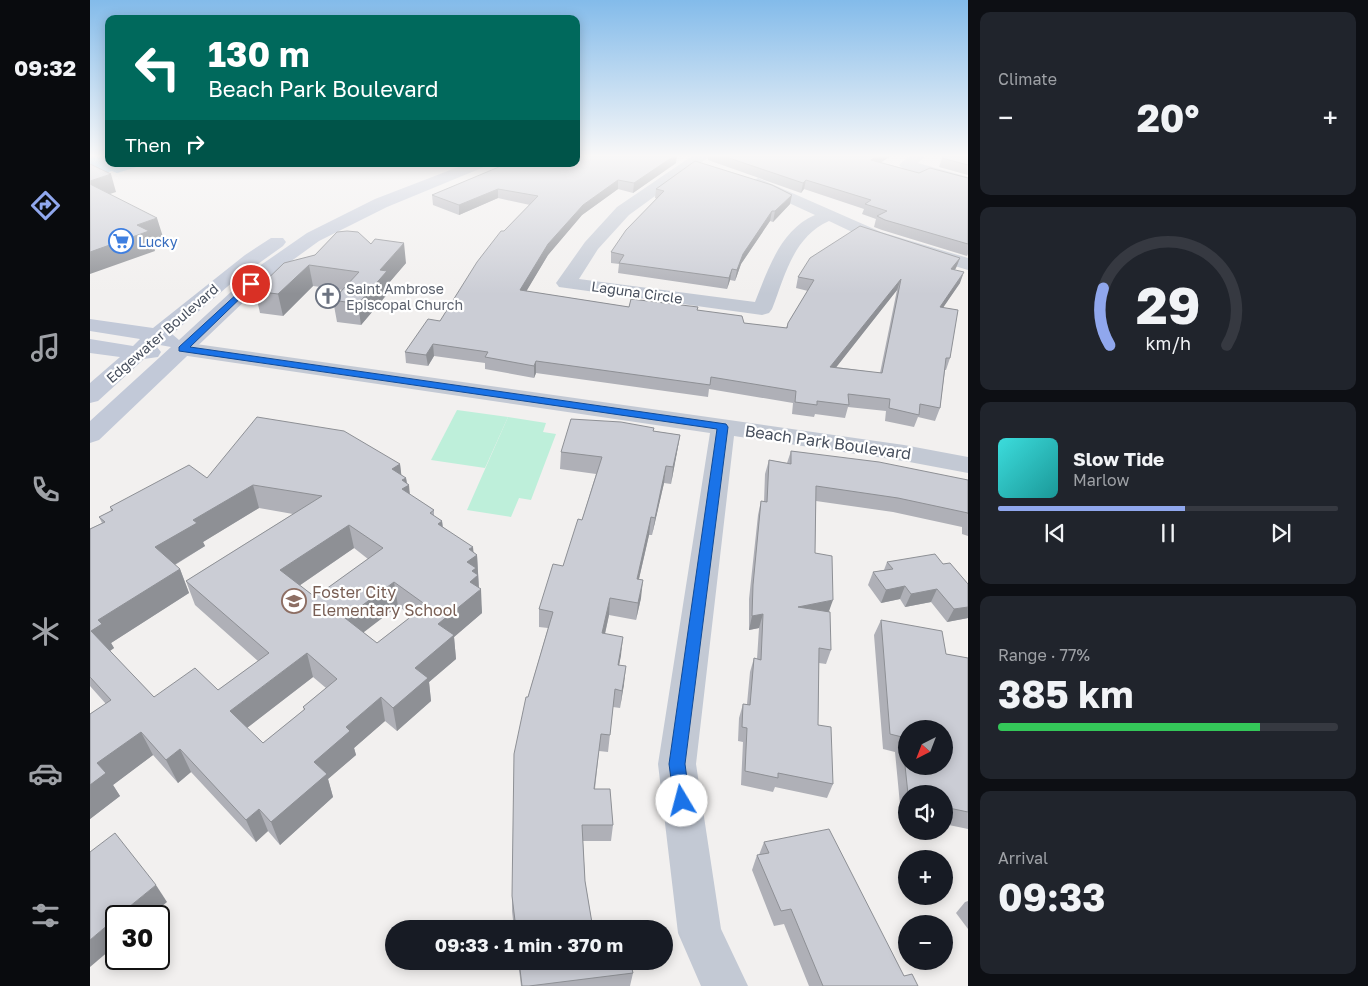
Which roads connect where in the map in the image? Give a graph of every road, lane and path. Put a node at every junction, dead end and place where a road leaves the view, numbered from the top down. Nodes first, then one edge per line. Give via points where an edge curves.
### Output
1 (350, 202) edge
2 (383, 202) edge
3 (636, 202) edge
4 (802, 202) edge
5 (830, 215) junction
6 (968, 264) edge
7 (90, 325) edge
8 (158, 335) junction
9 (90, 346) edge
10 (182, 349) junction
11 (138, 353) junction
12 (90, 396) edge
13 (723, 427) junction
14 (90, 435) edge
15 (968, 466) edge
16 (725, 986) edge

1 - 8 street, Edgewater Boulevard via 292,232 234,270
2 - 10 street, Edgewater Boulevard via 313,238 266,271
3 - 5 street, Laguna Circle via 623,211 591,246 566,282 762,309 788,246 814,220
4 - 5 street
5 - 6 street via 892,242
7 - 8 street, Beach Park Boulevard
8 - 10 street, Beach Park Boulevard
8 - 11 street, Edgewater Boulevard
9 - 11 street, Beach Park Boulevard
10 - 11 street, Beach Park Boulevard
10 - 13 street, Beach Park Boulevard
10 - 14 street, Edgewater Boulevard
11 - 12 street, Edgewater Boulevard
13 - 15 street, Beach Park Boulevard via 904,453
13 - 16 street via 677,764 700,933

